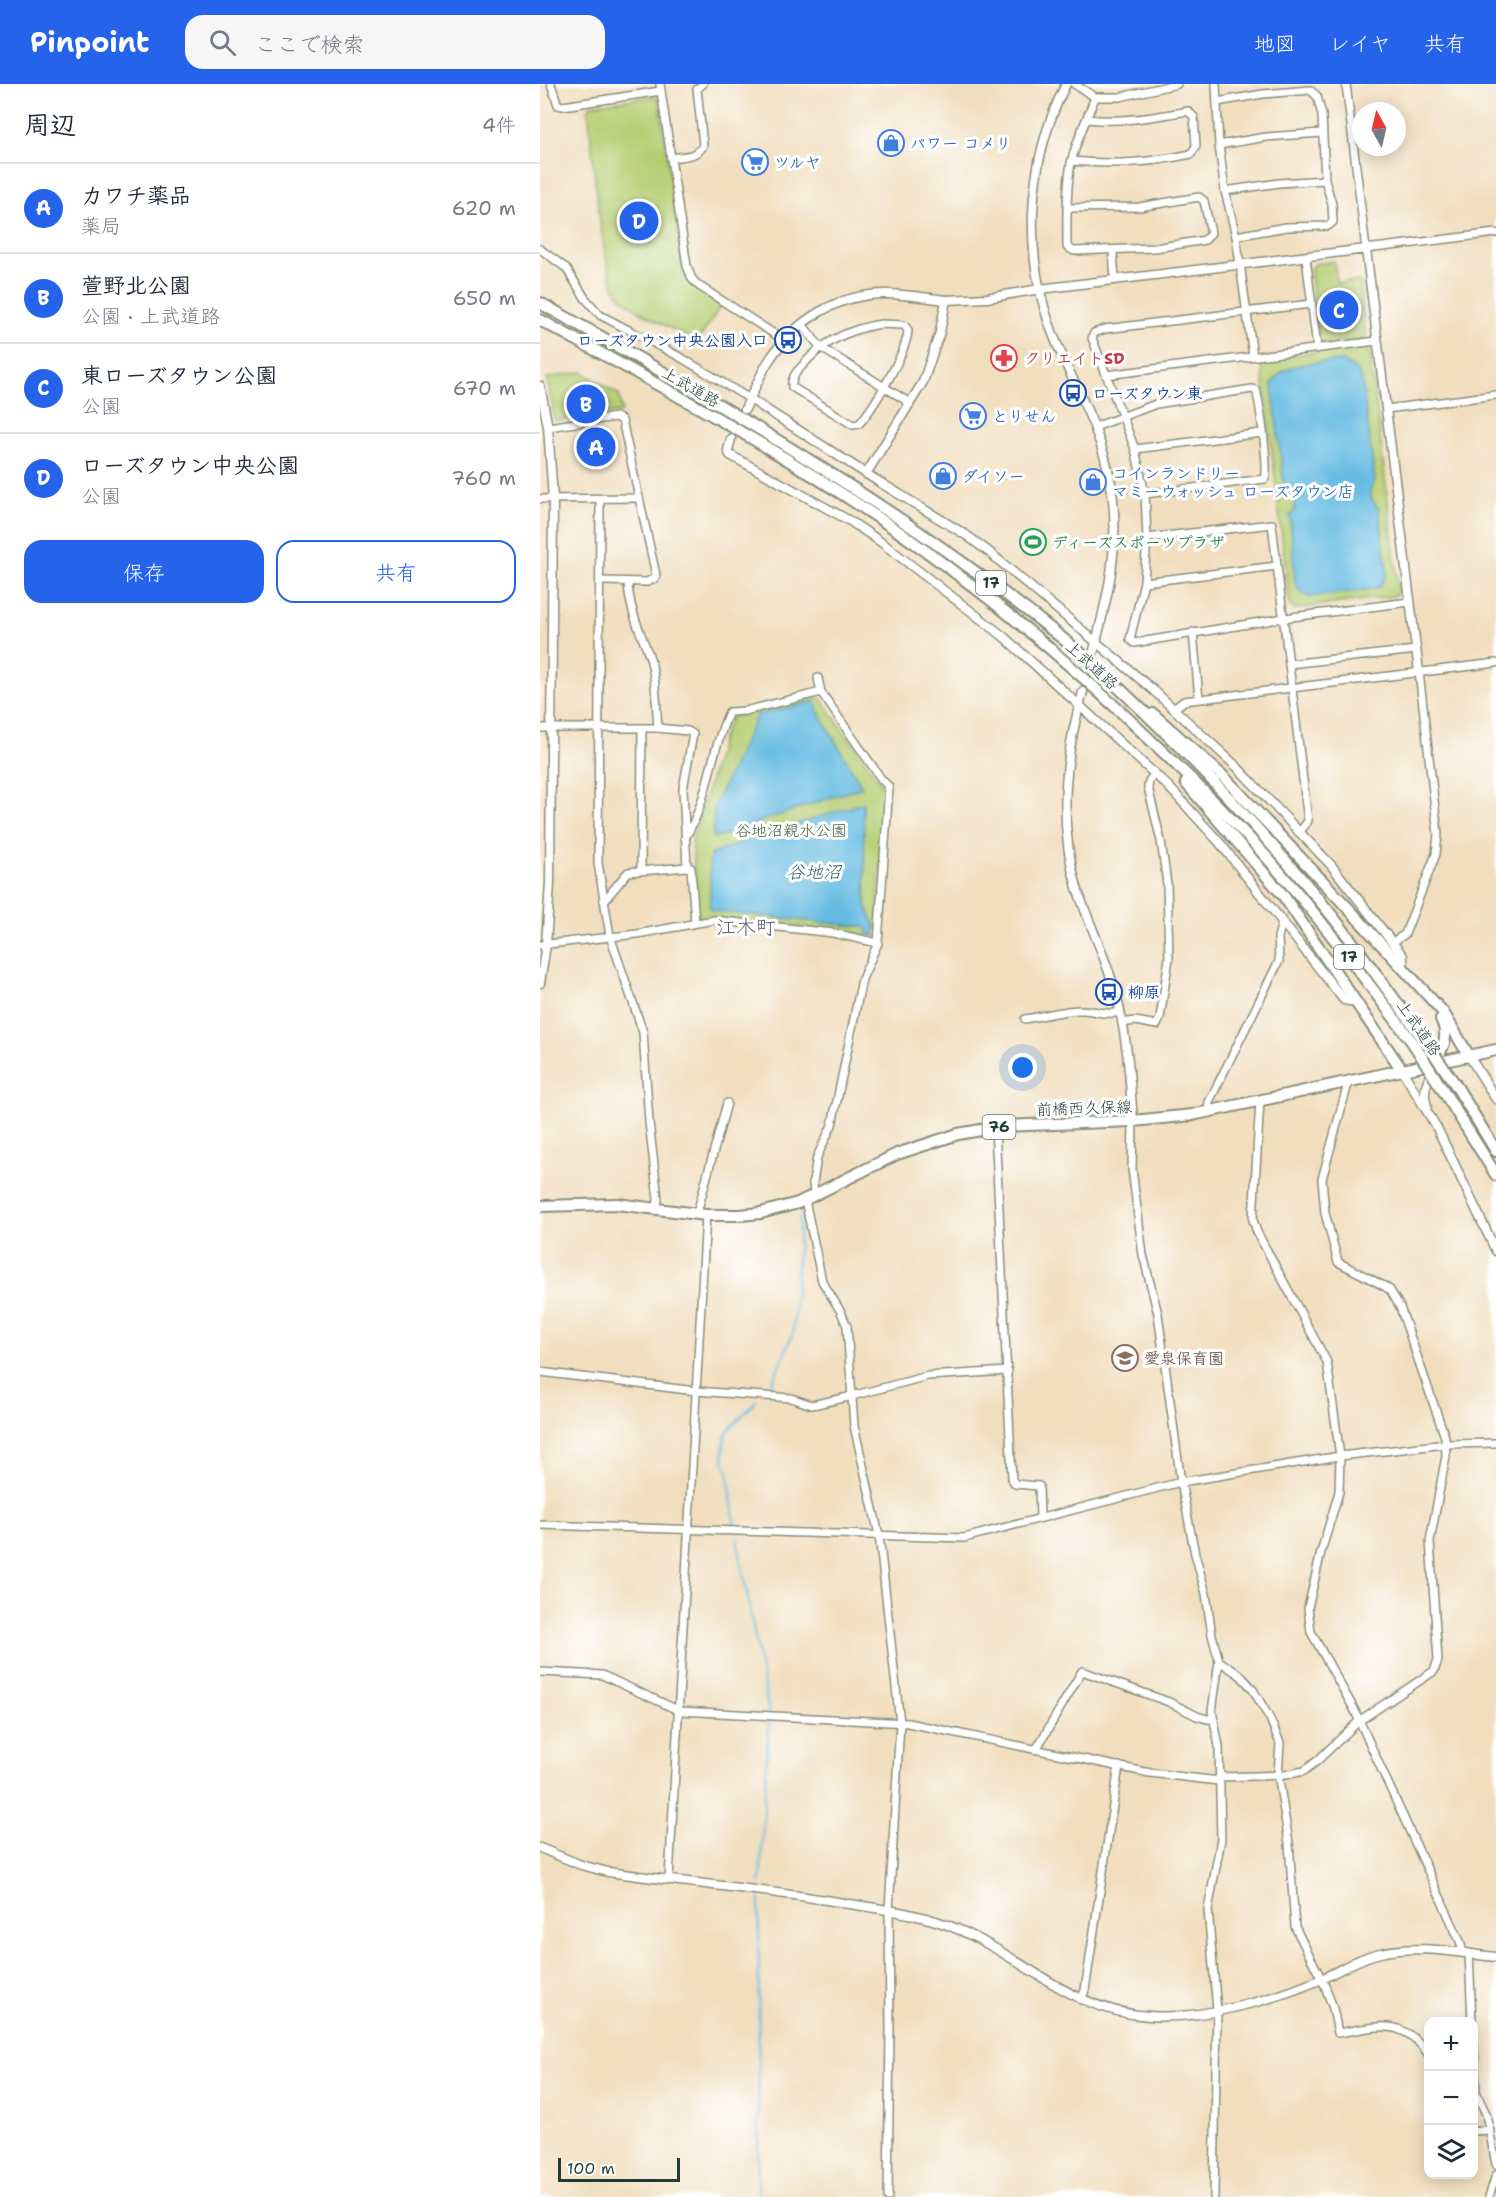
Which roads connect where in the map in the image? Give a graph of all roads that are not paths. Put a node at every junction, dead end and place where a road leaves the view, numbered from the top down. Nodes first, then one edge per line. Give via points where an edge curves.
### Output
1 (551, 84) edge
2 (702, 84) edge
3 (1066, 84) edge
4 (1074, 84) edge
5 (1177, 84) edge
6 (1216, 84) edge
7 (1346, 84) edge
8 (660, 88) edge
9 (1095, 98) junction
10 (1217, 102) junction
11 (1087, 119) junction
12 (1322, 133) junction
13 (1219, 145) junction
14 (670, 158) junction
15 (1072, 161) junction
16 (1325, 180) junction
17 (1225, 191) junction
18 (1067, 208) junction
19 (1496, 233) edge
20 (1236, 236) junction
21 (540, 249) edge
22 (1366, 249) junction
23 (1113, 251) junction
24 (1306, 256) junction
25 (1240, 265) junction
26 (1115, 280) junction
27 (1040, 289) junction
28 (945, 300) junction
29 (540, 303) edge
30 (1311, 304) junction
31 (1247, 312) junction
32 (540, 320) edge
33 (802, 324) junction
34 (784, 340) junction
35 (1377, 341) junction
36 (820, 347) junction
37 (1317, 348) junction
38 (1253, 356) junction
39 (1106, 375) junction
40 (540, 386) edge
41 (883, 386) junction
42 (1496, 395) edge
43 (750, 399) junction
44 (910, 403) junction
45 (745, 409) dead end
46 (1386, 409) junction
47 (1124, 417) junction
48 (548, 427) junction
49 (1095, 428) junction
50 (1262, 433) junction
51 (730, 439) dead end
52 (1136, 449) junction
53 (866, 474) junction
54 (1145, 494) junction
55 (639, 498) junction
56 (540, 499) edge
57 (553, 499) junction
58 (600, 500) junction
59 (1147, 538) junction
60 (1277, 566) junction
61 (600, 581) junction
62 (628, 582) junction
63 (1144, 582) junction
64 (1409, 602) junction
65 (1284, 618) junction
66 (1193, 632) junction
67 (1096, 642) junction
68 (1416, 650) junction
69 (1093, 654) tunnel mouth
70 (1496, 663) edge
71 (1289, 664) junction
72 (1419, 672) junction
73 (818, 678) dead end
74 (1117, 686) junction
75 (1292, 688) junction
76 (821, 692) junction
77 (1083, 692) tunnel mouth
78 (1199, 699) junction
79 (1078, 707) junction
80 (1119, 708) junction
81 (1174, 708) junction
82 (540, 728) edge
83 (551, 728) junction
84 (658, 728) junction
85 (599, 729) junction
86 (642, 729) junction
87 (1155, 773) junction
88 (1299, 833) junction
89 (684, 839) junction
90 (687, 867) junction
91 (641, 870) junction
92 (604, 901) junction
93 (695, 923) junction
94 (1282, 923) junction
95 (610, 936) junction
96 (1393, 942) junction
97 (878, 943) junction
98 (543, 945) edge
99 (1403, 968) junction
100 (540, 983) edge
101 (1430, 998) junction
102 (1355, 1002) junction
103 (1120, 1012) junction
104 (1025, 1020) dead end
105 (1122, 1023) junction
106 (1496, 1050) edge
107 (1469, 1056) junction
108 (1435, 1063) junction
109 (1402, 1070) junction
110 (1349, 1080) junction
111 (1496, 1099) edge
112 (1260, 1100) junction
113 (727, 1103) dead end
114 (1208, 1112) junction
115 (1133, 1121) junction
116 (995, 1127) junction
117 (1437, 1128) junction
118 (1496, 1151) edge
119 (1496, 1174) edge
120 (809, 1198) junction
121 (540, 1206) edge
122 (657, 1208) junction
123 (701, 1214) junction
124 (1496, 1251) edge
125 (1008, 1371) junction
126 (540, 1372) edge
127 (696, 1391) junction
128 (851, 1396) junction
129 (1496, 1443) edge
130 (1446, 1444) junction
131 (1340, 1456) junction
132 (1182, 1482) junction
133 (1040, 1518) junction
134 (540, 1526) edge
135 (688, 1530) junction
136 (879, 1535) junction
137 (1220, 1660) junction
138 (540, 1672) edge
139 (680, 1711) junction
140 (1212, 1719) junction
141 (1359, 1721) junction
142 (900, 1723) junction
143 (1037, 1748) junction
144 (1119, 1766) junction
145 (1278, 1774) junction
146 (1219, 1779) junction
147 (540, 1848) edge
148 (669, 1879) junction
149 (889, 1910) junction
150 (1466, 1954) junction
151 (1496, 1957) edge
152 (1321, 1979) junction
153 (1082, 2000) junction
154 (1217, 2010) junction
155 (1472, 2017) edge
156 (1424, 2049) edge
157 (1478, 2098) edge
158 (1490, 2130) junction
159 (1478, 2131) edge
160 (1496, 2164) edge
161 (1496, 2175) edge
162 (888, 2197) edge
163 (1214, 2197) edge
164 (1489, 2197) edge

1 - 8 street via 558,105 563,106
2 - 14 street via 697,89 702,150
3 - 27 street via 1051,115 1034,180 1033,243
4 - 9 street
5 - 9 street via 1120,97
6 - 10 street
7 - 22 street
8 - 14 street
9 - 11 street
10 - 12 street via 1310,90 1317,96
10 - 13 street
11 - 15 street
11 - 15 street via 1143,119 1188,111 1194,117 1196,146 1191,154 1160,160 1123,164
12 - 13 street
12 - 16 street
13 - 17 street
14 - 34 street via 692,279
15 - 18 street
16 - 17 street
16 - 20 street via 1332,204 1333,222 1328,226 1286,227
17 - 20 street
18 - 23 street via 1067,247 1074,251
18 - 23 street via 1139,207 1198,198 1204,201 1211,233 1205,240
19 - 22 street
20 - 25 street
21 - 43 street via 566,268 600,315
22 - 24 street
22 - 35 street
23 - 26 street
24 - 25 street
24 - 30 street
25 - 26 street
25 - 31 street
26 - 27 street
27 - 28 street
27 - 49 street via 1055,339
28 - 33 street via 885,294 858,297 830,306
28 - 44 street via 932,361
29 - 74 main road, 上武道路 / 17 via 732,413 907,523 1001,591
30 - 31 street
30 - 37 street
31 - 38 street
31 - 39 street via 1094,333 1092,338
32 - 80 main road, 上武道路 / 17 via 736,430 901,533 983,593
33 - 34 street
33 - 36 street
34 - 43 street via 769,360
35 - 37 street
35 - 46 street
36 - 41 street
36 - 41 street via 855,329 881,324 904,326 907,336
36 - 41 street via 793,379 794,389 853,425 859,424
37 - 38 street
38 - 39 street
39 - 47 street
40 - 48 street
41 - 44 street
42 - 46 street
43 - 45 street
43 - 53 street
44 - 53 street
46 - 64 street
47 - 49 street
47 - 50 street via 1174,400 1252,389 1256,390
47 - 52 street
48 - 55 street via 616,417 622,420
48 - 57 street
49 - 67 street via 1110,483 1115,524 1107,601
50 - 52 street
50 - 54 street via 1265,479
51 - 79 street via 730,455 881,542 1003,636
52 - 54 street
53 - 67 street via 973,541
54 - 59 street
55 - 58 street
55 - 62 street via 656,575 652,581
56 - 57 street
57 - 58 street
57 - 83 street
58 - 61 street
59 - 60 street via 1268,523 1274,529
59 - 63 street
60 - 63 street
60 - 65 street
61 - 62 street
61 - 85 street
62 - 84 street via 635,622 656,688
63 - 66 street via 1131,641
64 - 65 street
64 - 68 street
65 - 66 street
65 - 71 street
66 - 78 street
67 - 69 street
67 - 81 street
68 - 71 street
68 - 72 street
70 - 72 street
71 - 75 street
72 - 75 street
72 - 96 street via 1438,834 1436,854 1405,934
73 - 76 street
74 - 99 main road via 1163,721 1224,777
74 - 118 main road, 上武道路 / 17, bridge via 1295,871 1425,1041
75 - 78 street
75 - 88 street via 1308,821
76 - 89 street via 729,712 700,804
76 - 97 street via 889,787
77 - 79 street
78 - 81 street via 1184,701
79 - 87 street
79 - 103 street via 1066,772 1067,842 1078,891 1107,962
80 - 102 main road via 1283,895
80 - 119 main road, 上武道路 / 17, bridge via 1282,874 1336,940 1413,1043
81 - 88 street
82 - 83 street
83 - 85 street
83 - 98 street via 550,883
84 - 86 street
84 - 89 street via 693,734 683,789
85 - 86 street
85 - 92 street via 598,863
86 - 91 street
87 - 94 street via 1220,843
87 - 105 street via 1148,787 1167,884 1168,967 1157,1025
88 - 96 street via 1331,865
89 - 90 street
90 - 91 street
90 - 93 street via 691,868
91 - 92 street via 628,872
92 - 95 street
93 - 95 street
93 - 97 street via 714,920 833,933
94 - 102 street via 1344,1000
94 - 114 street via 1278,937 1280,961 1209,1101
95 - 98 street
95 - 122 street via 643,1032
96 - 99 street via 1403,956
97 - 120 street via 862,979 832,1125 817,1157
98 - 100 street
99 - 101 main road
101 - 107 main road
101 - 108 main road via 1446,1032
102 - 109 main road
103 - 104 street via 1077,1010
103 - 105 street
105 - 115 street
106 - 107 main road, 前橋西久保線 / 76
107 - 108 main road, 前橋西久保線 / 76
107 - 111 street
108 - 109 main road, 前橋西久保線 / 76
108 - 117 street via 1424,1097
109 - 110 main road, 前橋西久保線 / 76
109 - 117 street
110 - 112 main road, 前橋西久保線 / 76
110 - 130 street via 1322,1179 1333,1245 1341,1265 1390,1290 1400,1307
112 - 114 main road, 前橋西久保線 / 76
112 - 131 street via 1253,1220 1328,1362
113 - 123 street
114 - 115 main road, 前橋西久保線 / 76
115 - 116 main road, 前橋西久保線 / 76
115 - 132 street via 1131,1158 1137,1213 1160,1323
116 - 120 main road, 前橋西久保線 / 76 via 914,1147
116 - 125 street
117 - 124 street
120 - 123 main road, 前橋西久保線 / 76 via 761,1213
120 - 128 street via 822,1281 847,1326
121 - 122 main road, 前橋西久保線 / 76 via 617,1203
122 - 123 main road, 前橋西久保線 / 76
123 - 127 street
125 - 128 street via 928,1376
125 - 133 street via 1012,1479 1015,1485 1039,1486
126 - 127 street
127 - 128 street via 791,1398 812,1404
127 - 135 street
128 - 136 street
129 - 130 street
130 - 131 street
130 - 141 street via 1430,1541 1438,1660 1434,1671
131 - 132 street
131 - 141 street via 1339,1492 1308,1608 1311,1632
132 - 133 street
132 - 137 street
133 - 136 street via 964,1538
134 - 135 street
135 - 136 street
135 - 139 street
136 - 142 street
137 - 140 street
137 - 145 street via 1240,1675 1270,1719 1280,1743
138 - 139 street via 602,1675
139 - 142 street
139 - 148 street
140 - 143 street via 1082,1671
140 - 146 street via 1218,1736
141 - 145 street via 1304,1771
141 - 150 street
142 - 143 street
142 - 149 street
143 - 144 street
144 - 146 street
144 - 153 street
145 - 146 street
145 - 152 street via 1295,1927
146 - 154 street via 1221,1839 1208,1910
147 - 148 street via 596,1869
148 - 149 street
149 - 153 street via 953,1927
149 - 162 street
150 - 151 street
150 - 152 street via 1388,1951 1358,1960
150 - 155 street
152 - 154 street via 1278,1996
152 - 156 street via 1338,2033 1393,2027 1414,2035
153 - 154 street via 1146,2016 1175,2017
154 - 163 street
157 - 158 street
158 - 159 street
158 - 160 street
161 - 164 street

